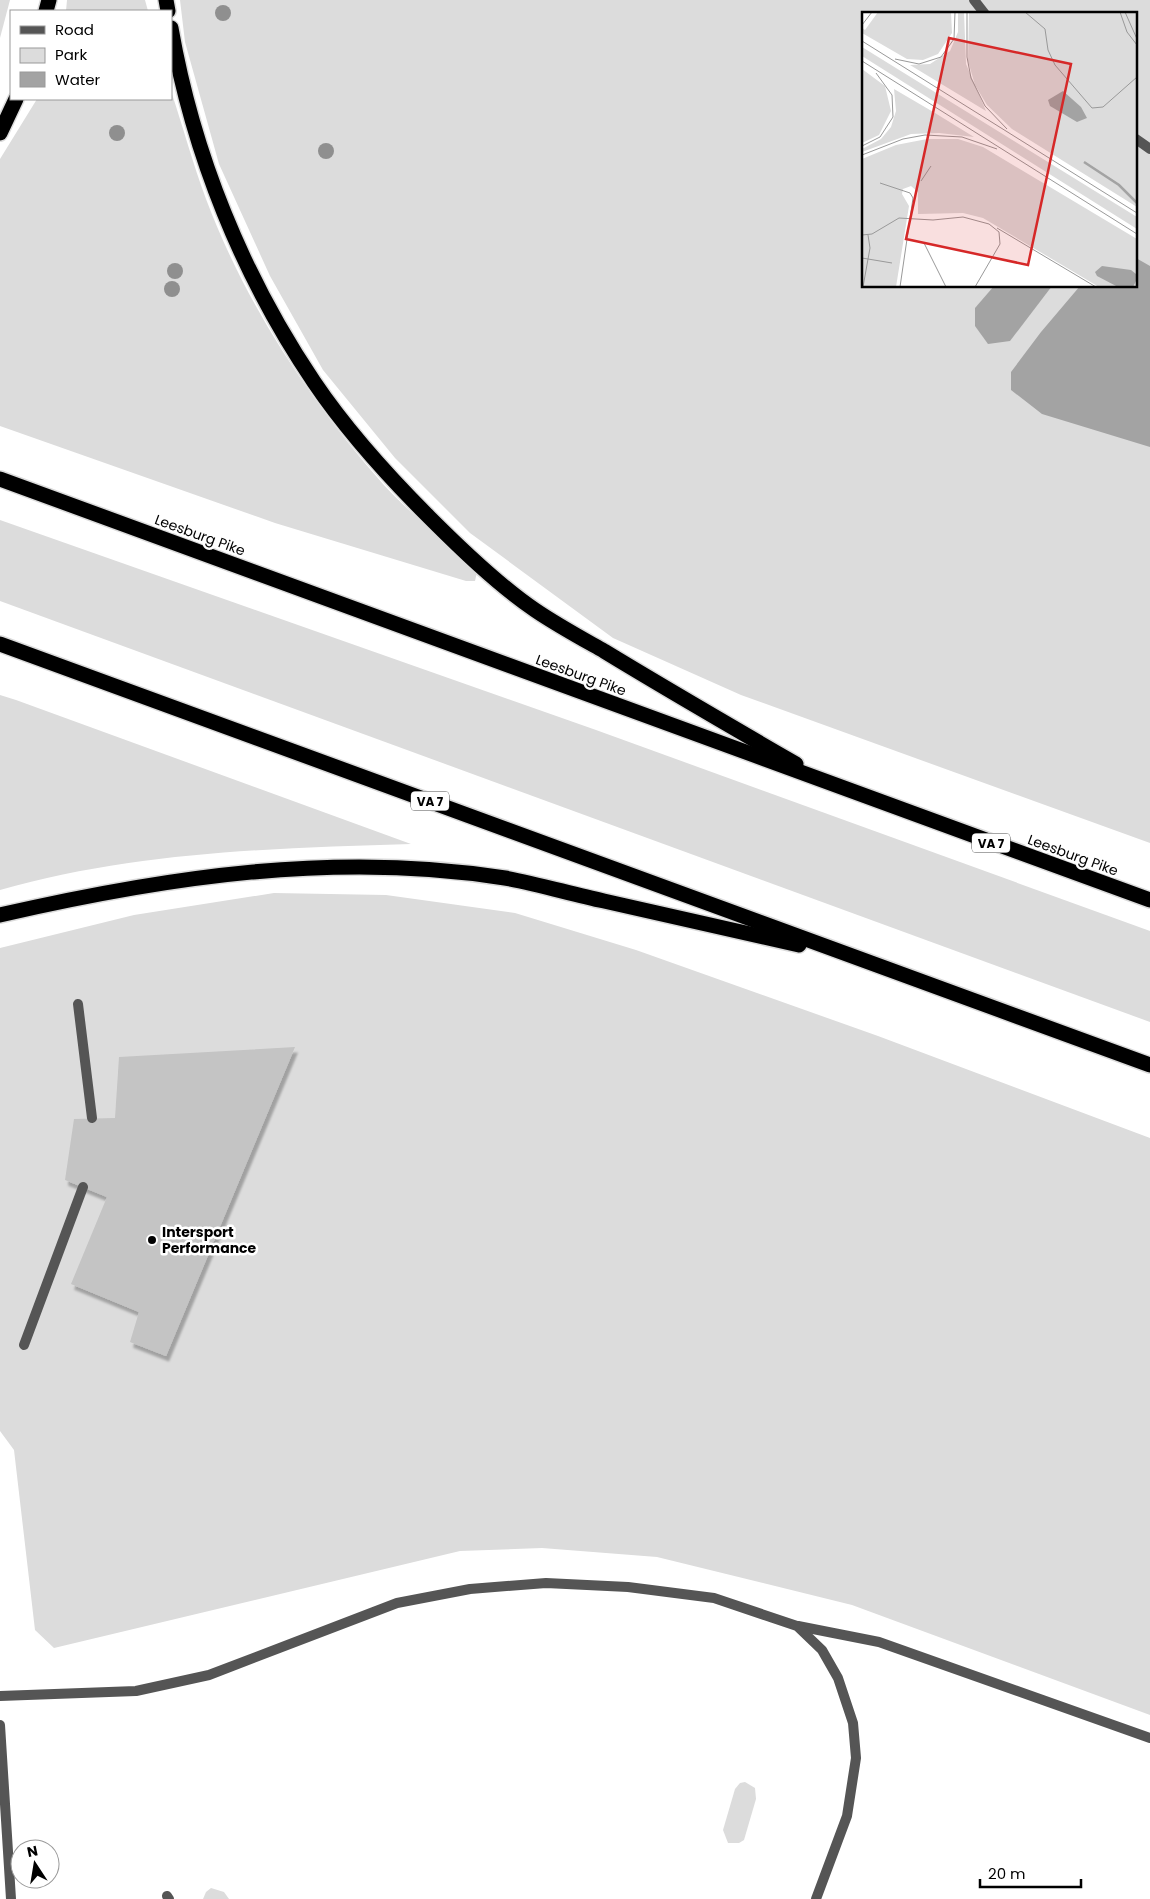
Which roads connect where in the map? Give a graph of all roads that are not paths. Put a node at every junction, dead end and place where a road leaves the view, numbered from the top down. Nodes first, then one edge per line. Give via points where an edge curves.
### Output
1 (974, 0) edge
2 (983, 12) edge
3 (172, 32) edge
4 (16, 100) edge
5 (0, 133) edge
6 (1138, 140) edge
7 (1150, 149) edge
8 (0, 479) edge
9 (0, 644) edge
10 (832, 785) junction
11 (1150, 900) edge
12 (0, 916) edge
13 (860, 959) junction
14 (78, 1004) dead end
15 (1150, 1065) edge
16 (92, 1118) dead end
17 (83, 1187) dead end
18 (24, 1345) dead end
19 (797, 1626) junction
20 (0, 1696) edge
21 (0, 1725) edge
22 (1150, 1738) edge
23 (11, 1899) edge
24 (816, 1899) edge

1 - 2 street
3 - 10 highway via 196,137 243,254 274,318 314,382 350,430 457,545 534,609
4 - 5 highway
6 - 7 street
8 - 10 highway, Leesburg Pike / VA 7
9 - 13 highway, VA 7
10 - 11 highway, Leesburg Pike / VA 7
12 - 13 highway via 71,899 189,878 310,867 416,869 505,878
13 - 15 highway, VA 7
14 - 16 street
17 - 18 street
19 - 20 street via 714,1598 628,1586 546,1583 479,1588 397,1603 210,1675 136,1691
19 - 22 street via 879,1642
19 - 24 street via 822,1650 838,1678 853,1723 856,1758 847,1816
21 - 23 street

